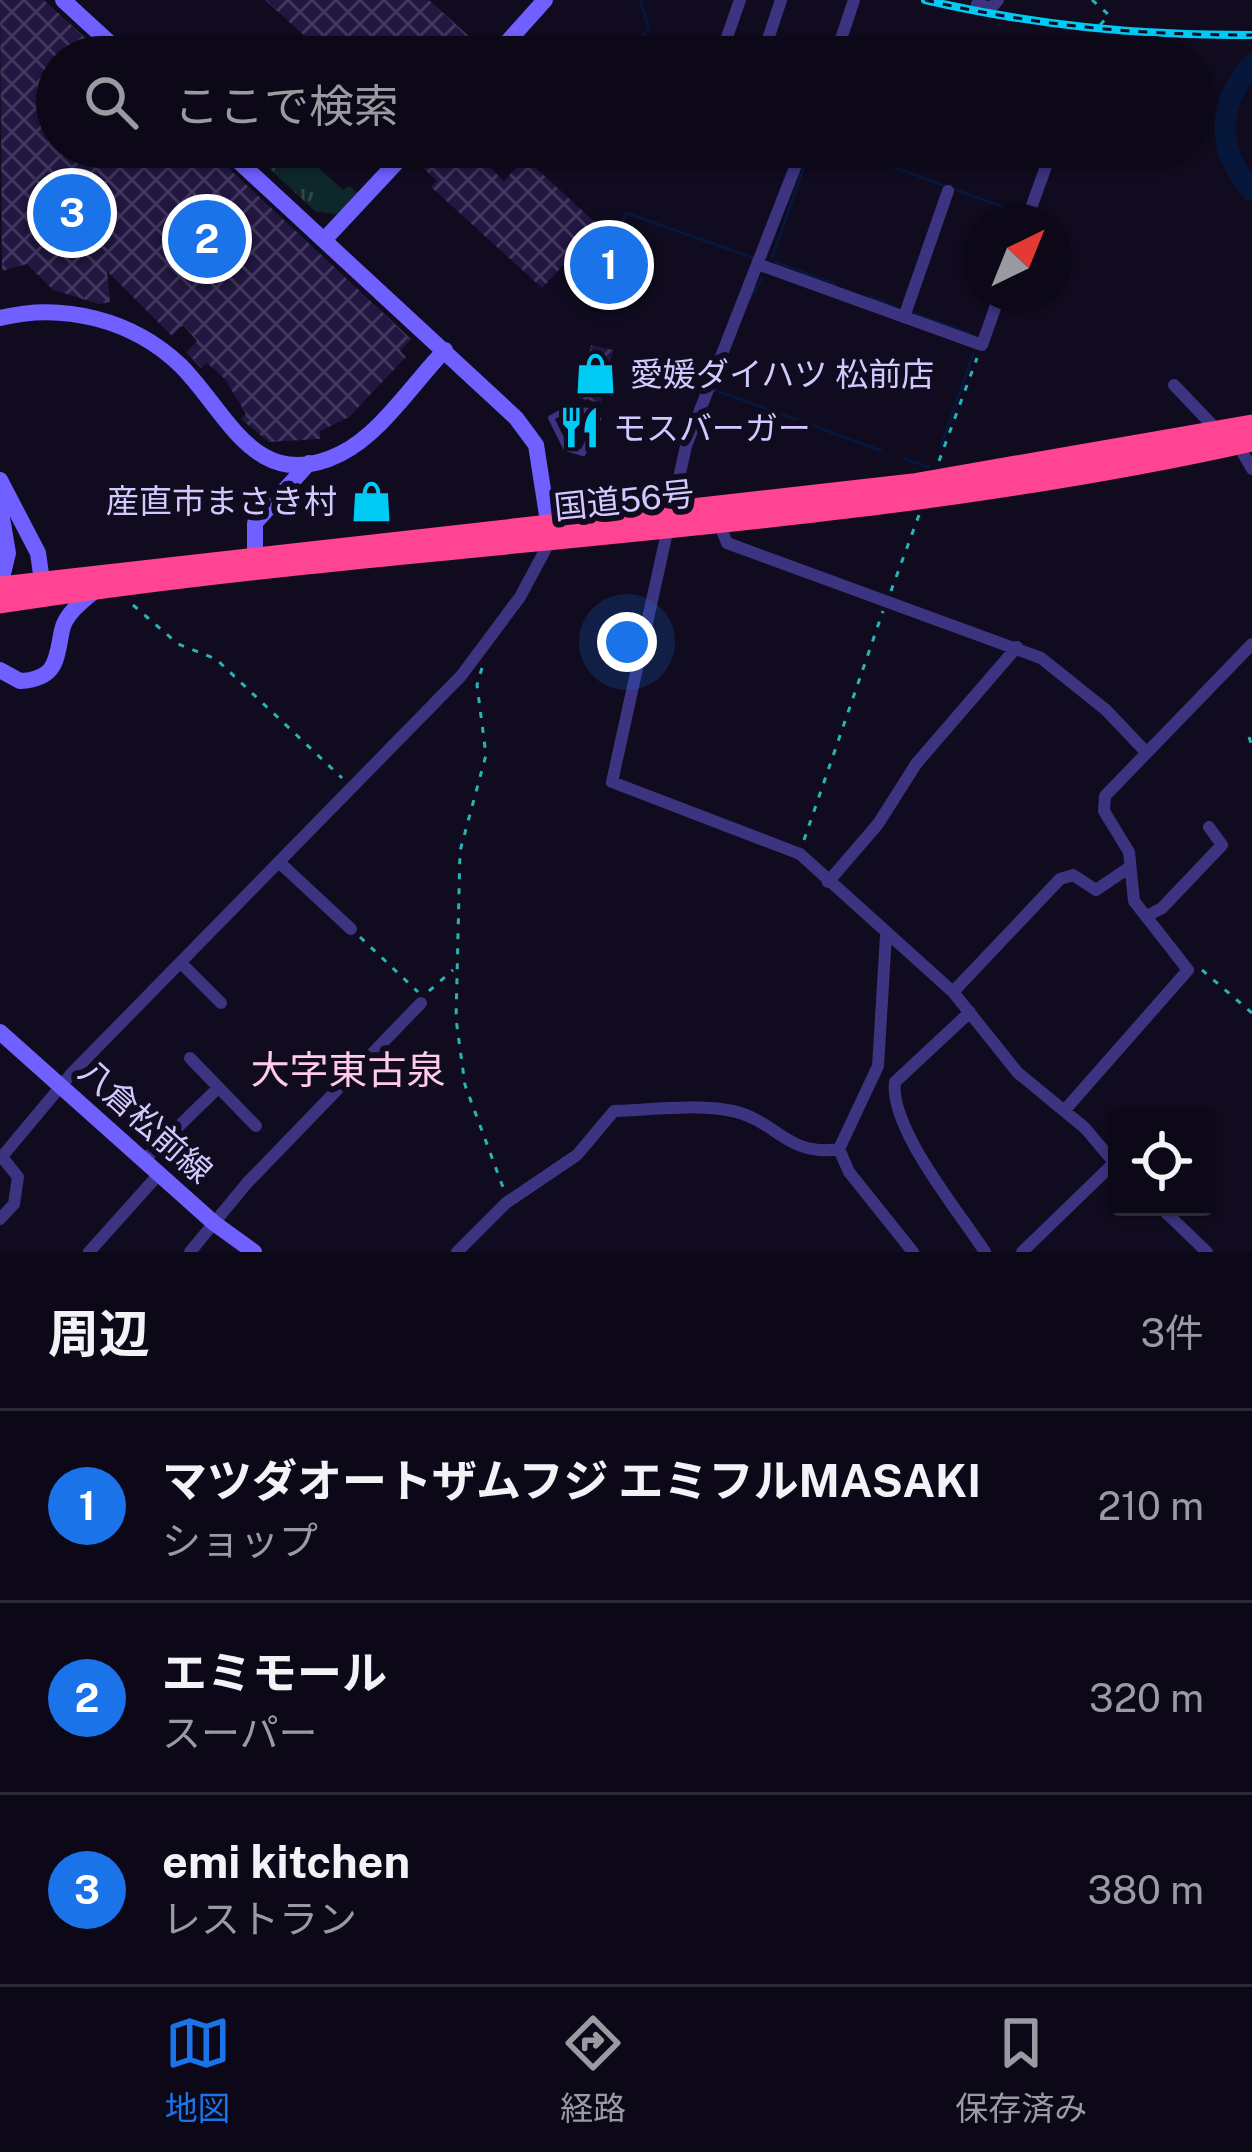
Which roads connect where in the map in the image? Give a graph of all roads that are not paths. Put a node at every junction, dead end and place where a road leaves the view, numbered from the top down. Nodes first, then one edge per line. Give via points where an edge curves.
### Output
1 (63, 0) edge
2 (545, 0) edge
3 (740, 0) edge
4 (781, 0) edge
5 (854, 0) edge
6 (998, 0) edge
7 (977, 4) dead end
8 (102, 36) edge
9 (513, 36) edge
10 (727, 36) edge
11 (769, 36) edge
12 (842, 36) edge
13 (246, 168) edge
14 (391, 168) edge
15 (795, 168) edge
16 (1045, 168) edge
17 (948, 191) dead end
18 (1032, 204) edge
19 (325, 239) junction
20 (760, 266) junction
21 (994, 312) edge
22 (904, 317) junction
23 (0, 318) edge
24 (445, 350) junction
25 (1174, 385) dead end
26 (551, 418) joint
27 (1239, 435) edge
28 (309, 463) junction
29 (1252, 469) edge
30 (0, 480) edge
31 (0, 506) edge
32 (716, 515) junction
33 (668, 520) junction
34 (549, 533) junction
35 (255, 557) junction
36 (42, 581) junction
37 (0, 586) edge
38 (92, 593) junction
39 (10, 602) edge
40 (62, 631) junction
41 (1252, 644) edge
42 (1017, 647) junction
43 (0, 670) edge
44 (1145, 751) junction
45 (1209, 827) dead end
46 (280, 863) junction
47 (1130, 866) junction
48 (828, 882) junction
49 (1147, 916) junction
50 (351, 929) road end
51 (886, 935) junction
52 (181, 963) junction
53 (953, 992) junction
54 (422, 1000) road end
55 (221, 1003) dead end
56 (970, 1012) junction
57 (0, 1032) edge
58 (190, 1058) dead end
59 (62, 1086) junction
60 (218, 1088) junction
61 (1064, 1111) junction
62 (256, 1126) dead end
63 (839, 1149) junction
64 (1108, 1157) edge
65 (1, 1158) edge
66 (143, 1160) junction
67 (1108, 1171) edge
68 (159, 1174) junction
69 (1169, 1216) edge
70 (0, 1219) edge
71 (214, 1223) junction
72 (89, 1252) edge
73 (190, 1252) edge
74 (254, 1252) edge
75 (457, 1252) edge
76 (913, 1252) edge
77 (986, 1252) edge
78 (1022, 1252) edge
79 (1207, 1252) edge

1 - 8 street
2 - 9 street
3 - 10 street
4 - 11 street
5 - 12 street
6 - 7 street via 991,8
13 - 19 street
14 - 19 street
15 - 20 street
16 - 18 street
17 - 22 street
19 - 24 street
20 - 22 street
20 - 33 street via 704,392
21 - 22 street via 982,345
23 - 28 street via 51,312 129,329 179,365 249,448
24 - 28 street via 355,445
24 - 34 street via 536,445
25 - 27 street
26 - 26 lane via 567,410 595,415 596,434 574,454
27 - 29 street
27 - 32 highway, 国道56号 via 928,490
28 - 35 street via 255,523
30 - 36 street
31 - 37 street via 8,553
32 - 33 highway, 国道56号
32 - 42 street via 727,543
33 - 34 highway, 国道56号
33 - 48 street via 612,782 799,853
34 - 35 highway, 国道56号
34 - 38 highway, 国道56号
34 - 46 street via 492,638
35 - 36 highway, 国道56号
36 - 37 highway, 国道56号
38 - 39 highway, 国道56号
38 - 40 street
39 - 40 street via 41,605
40 - 43 street via 61,656 44,676 20,681
41 - 44 street
42 - 44 street via 1106,710
42 - 48 street
44 - 47 street via 1102,803
45 - 49 street via 1222,845
46 - 50 street
46 - 52 street
47 - 49 street via 1134,901
47 - 53 street via 1096,890 1073,875 1060,879
48 - 51 street
49 - 61 street via 1189,970
51 - 53 street
51 - 63 street via 878,1066
52 - 55 street
52 - 59 street
53 - 56 street
54 - 71 street
56 - 61 street via 1018,1072
56 - 77 street via 895,1082 893,1093 914,1146
57 - 59 street, 八倉松前線
58 - 60 street
59 - 65 street
59 - 66 street, 八倉松前線
60 - 62 street
60 - 66 street
61 - 64 street
63 - 75 street via 808,1153 725,1109 614,1111 577,1155 506,1203
63 - 76 street
65 - 70 street via 18,1177 14,1204
66 - 68 street, 八倉松前線
67 - 78 street
68 - 71 street, 八倉松前線
68 - 72 street
69 - 79 street
71 - 73 street
71 - 74 street, 八倉松前線

